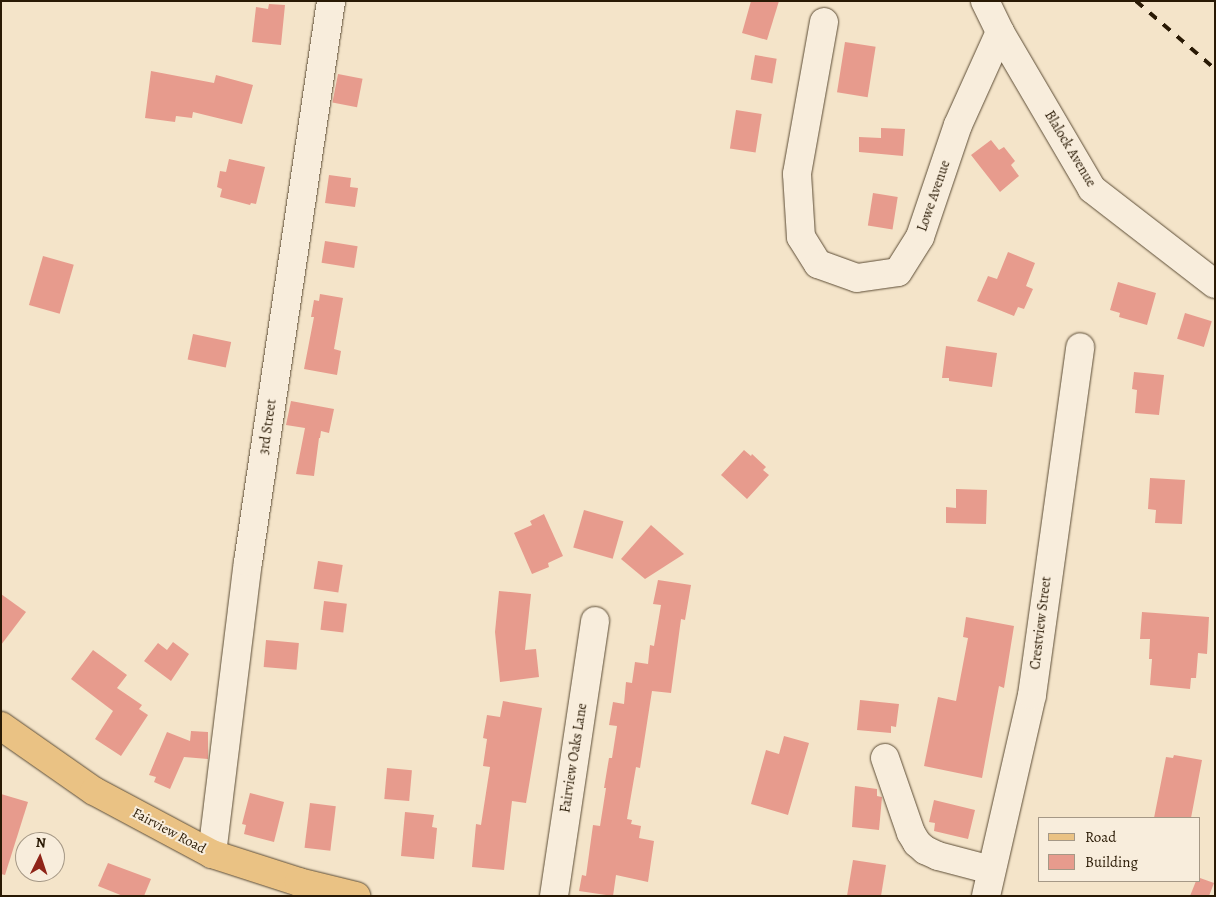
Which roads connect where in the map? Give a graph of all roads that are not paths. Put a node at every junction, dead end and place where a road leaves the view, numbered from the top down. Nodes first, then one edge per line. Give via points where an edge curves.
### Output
1 (331, 1) edge
2 (985, 1) edge
3 (824, 22) dead end
4 (1000, 32) junction
5 (1215, 284) edge
6 (1080, 347) dead end
7 (595, 621) dead end
8 (1, 727) edge
9 (885, 758) dead end
10 (212, 854) junction
11 (988, 883) edge
12 (356, 896) edge
13 (554, 896) edge

1 - 10 street, 3rd Street via 248,562
2 - 4 street, Blalock Avenue
3 - 4 street, Lowe Avenue via 797,174 801,238 818,264 857,278 898,272 920,238 958,125
4 - 5 street, Blalock Avenue via 1092,189
6 - 11 street, Crestview Street via 1032,695
7 - 13 street, Fairview Oaks Lane
8 - 10 main road, Fairview Road via 94,791
9 - 11 street via 917,843
10 - 12 main road, Fairview Road via 299,882

